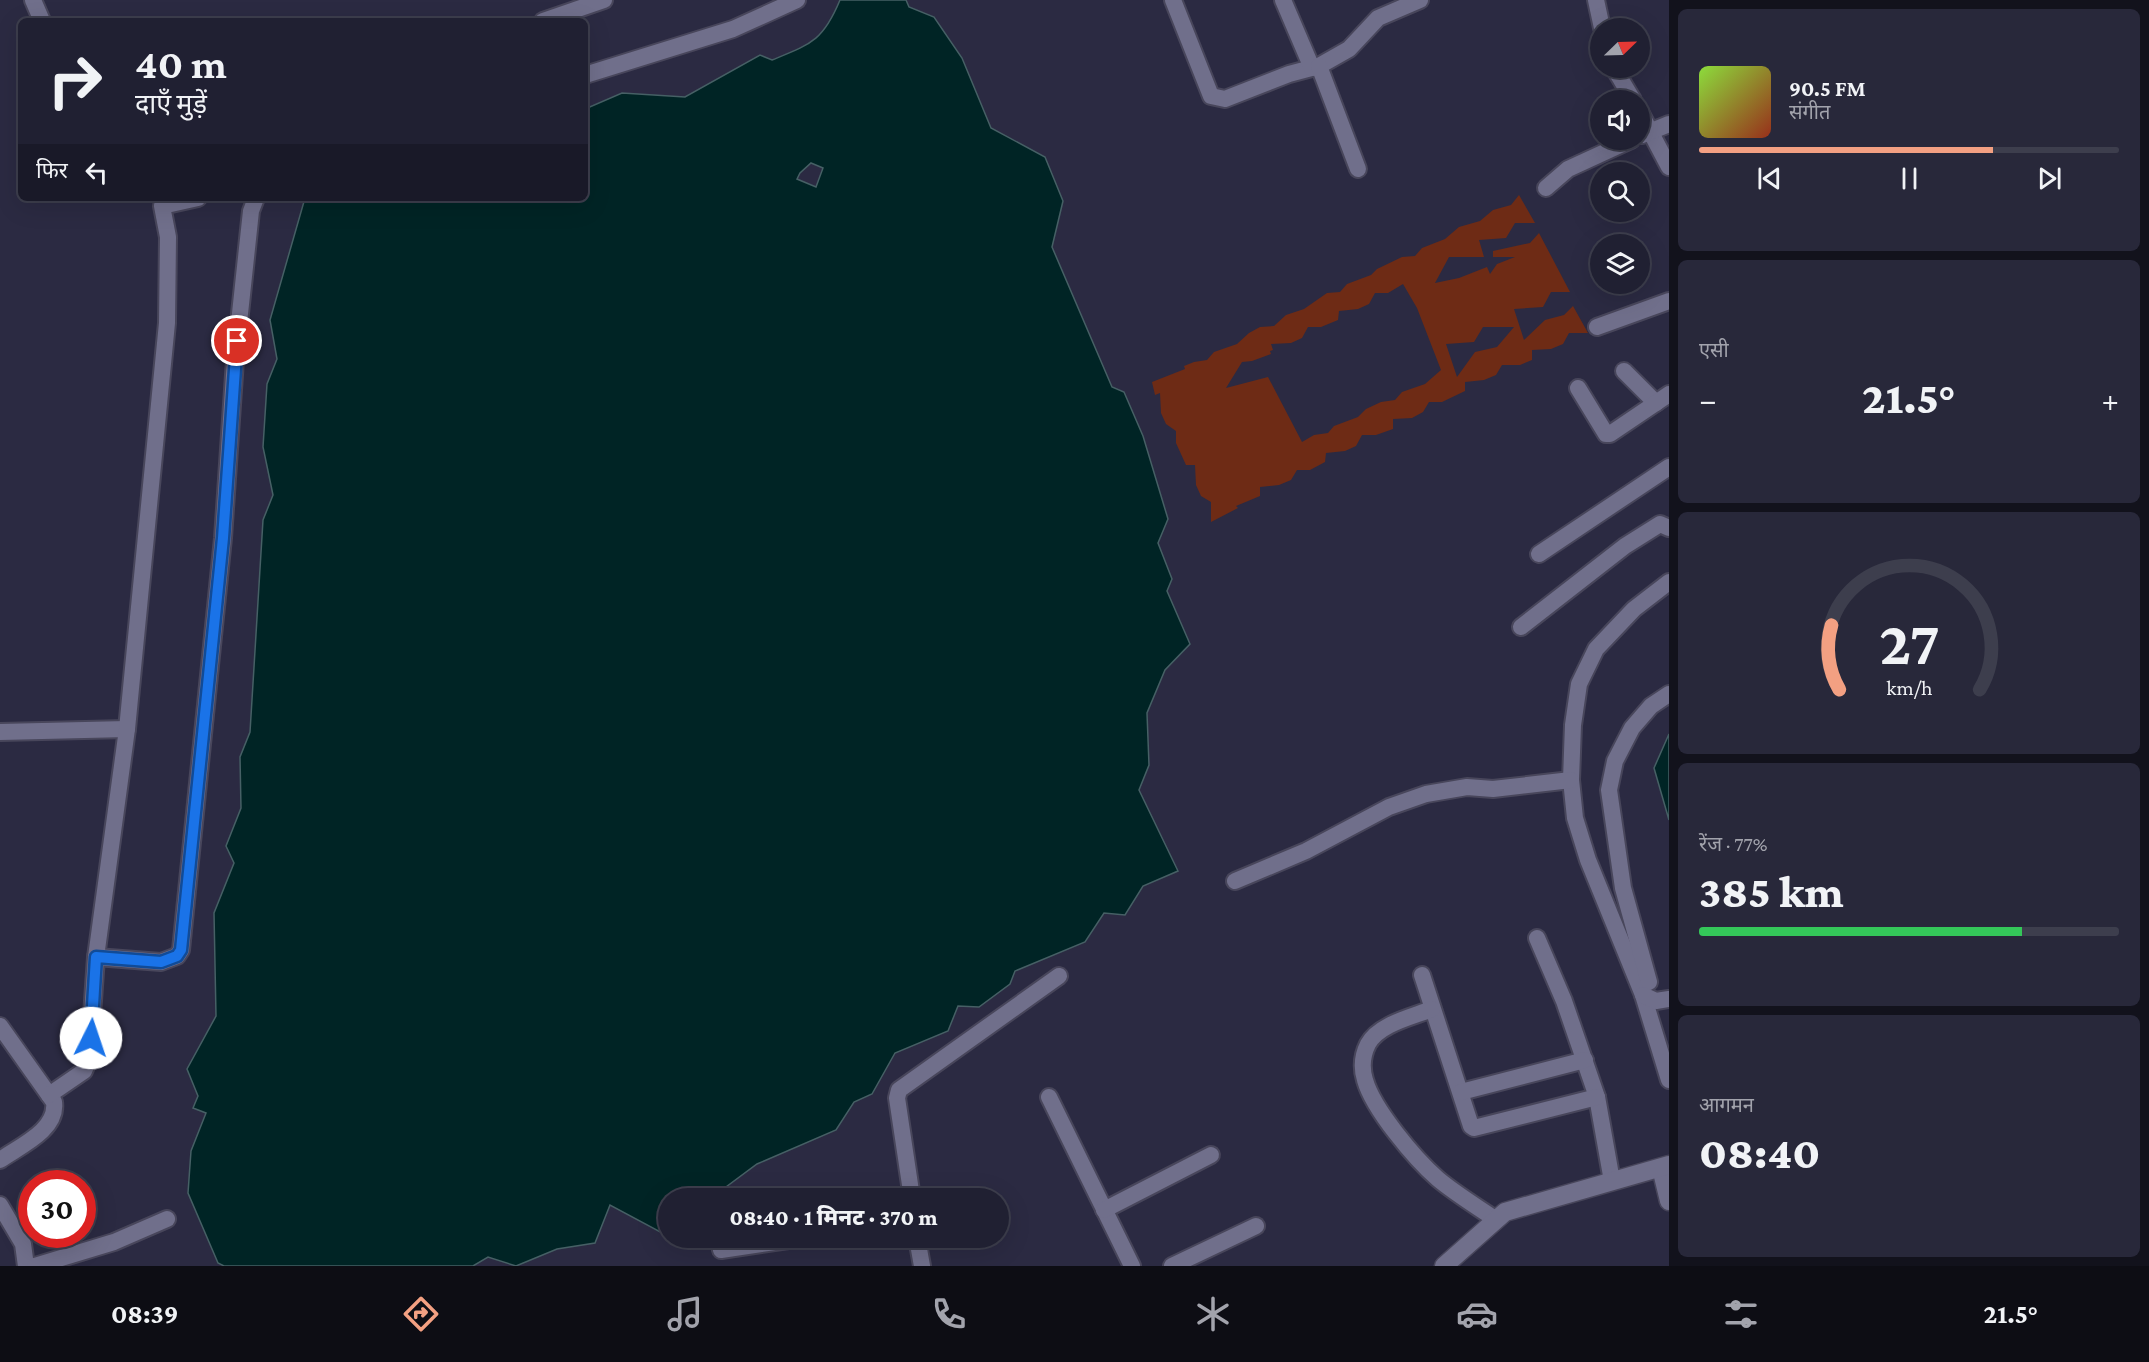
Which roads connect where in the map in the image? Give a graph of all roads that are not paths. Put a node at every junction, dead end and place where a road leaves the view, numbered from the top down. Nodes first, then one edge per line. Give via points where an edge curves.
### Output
1 (33, 0) edge
2 (604, 0) edge
3 (796, 0) edge
4 (1173, 0) edge
5 (1283, 0) edge
6 (1420, 0) edge
7 (1596, 0) edge
8 (1388, 6) edge
9 (41, 18) edge
10 (552, 18) edge
11 (1600, 18) edge
12 (1316, 67) junction
13 (588, 74) edge
14 (1669, 124) edge
15 (1650, 132) edge
16 (1650, 141) edge
17 (1609, 150) edge
18 (1669, 166) edge
19 (1358, 169) dead end
20 (1546, 188) dead end
21 (255, 201) edge
22 (159, 202) edge
23 (1669, 302) edge
24 (1597, 327) dead end
25 (1624, 371) dead end
26 (1578, 388) dead end
27 (1662, 398) edge
28 (1669, 467) edge
29 (1669, 528) edge
30 (1539, 554) dead end
31 (1669, 582) edge
32 (1521, 627) dead end
33 (1669, 694) edge
34 (127, 729) junction
35 (0, 732) edge
36 (1571, 780) junction
37 (1235, 881) dead end
38 (1537, 938) dead end
39 (96, 957) junction
40 (1422, 975) dead end
41 (1059, 976) dead end
42 (1656, 998) edge
43 (1432, 1009) junction
44 (0, 1026) edge
45 (1585, 1060) junction
46 (1669, 1080) edge
47 (1461, 1092) junction
48 (50, 1095) junction
49 (1049, 1097) dead end
50 (1597, 1097) junction
51 (1211, 1155) dead end
52 (0, 1160) edge
53 (1665, 1167) edge
54 (1612, 1181) junction
55 (910, 1188) edge
56 (1669, 1201) edge
57 (0, 1205) edge
58 (1104, 1210) junction
59 (167, 1219) dead end
60 (1495, 1219) junction
61 (1256, 1226) dead end
62 (734, 1248) edge
63 (919, 1248) edge
64 (721, 1250) dead end
65 (26, 1266) edge
66 (35, 1266) edge
67 (922, 1266) edge
68 (1132, 1266) edge
69 (1172, 1266) edge
70 (1444, 1266) edge

1 - 9 street
2 - 10 street
3 - 13 street via 733,29
4 - 12 street via 1212,96 1225,99
5 - 12 street
6 - 8 street
7 - 11 street
8 - 12 street via 1349,49
12 - 19 street
14 - 15 street
16 - 18 street
17 - 20 street via 1568,169
21 - 39 street via 235,360 223,538 181,950 177,956 161,962
22 - 34 street via 168,237 167,323
23 - 24 street
25 - 27 street
26 - 27 street via 1606,434
28 - 30 street
29 - 32 street via 1660,524 1625,546
31 - 36 street via 1634,609 1596,649 1587,666 1577,694
33 - 42 street via 1651,706 1632,729 1615,761 1609,790 1623,888
34 - 35 street
34 - 39 street
36 - 37 street via 1493,789 1467,787 1426,794 1389,807 1306,851
36 - 42 street via 1575,818 1588,860
38 - 45 street
39 - 48 street via 89,1059 84,1071
40 - 43 street
41 - 55 street via 899,1090
42 - 46 street
43 - 47 street
43 - 60 street via 1381,1030 1369,1043 1361,1063 1365,1081 1379,1108 1423,1164
44 - 48 street
45 - 47 street
45 - 50 street
47 - 50 street via 1474,1128
48 - 52 street via 56,1113 50,1124
49 - 58 street
50 - 54 street
51 - 58 street
53 - 54 street
53 - 56 street
54 - 60 street via 1505,1212
57 - 65 street via 23,1244
58 - 68 street
59 - 66 street via 114,1242
60 - 70 street
61 - 69 street
62 - 64 street
63 - 67 street

